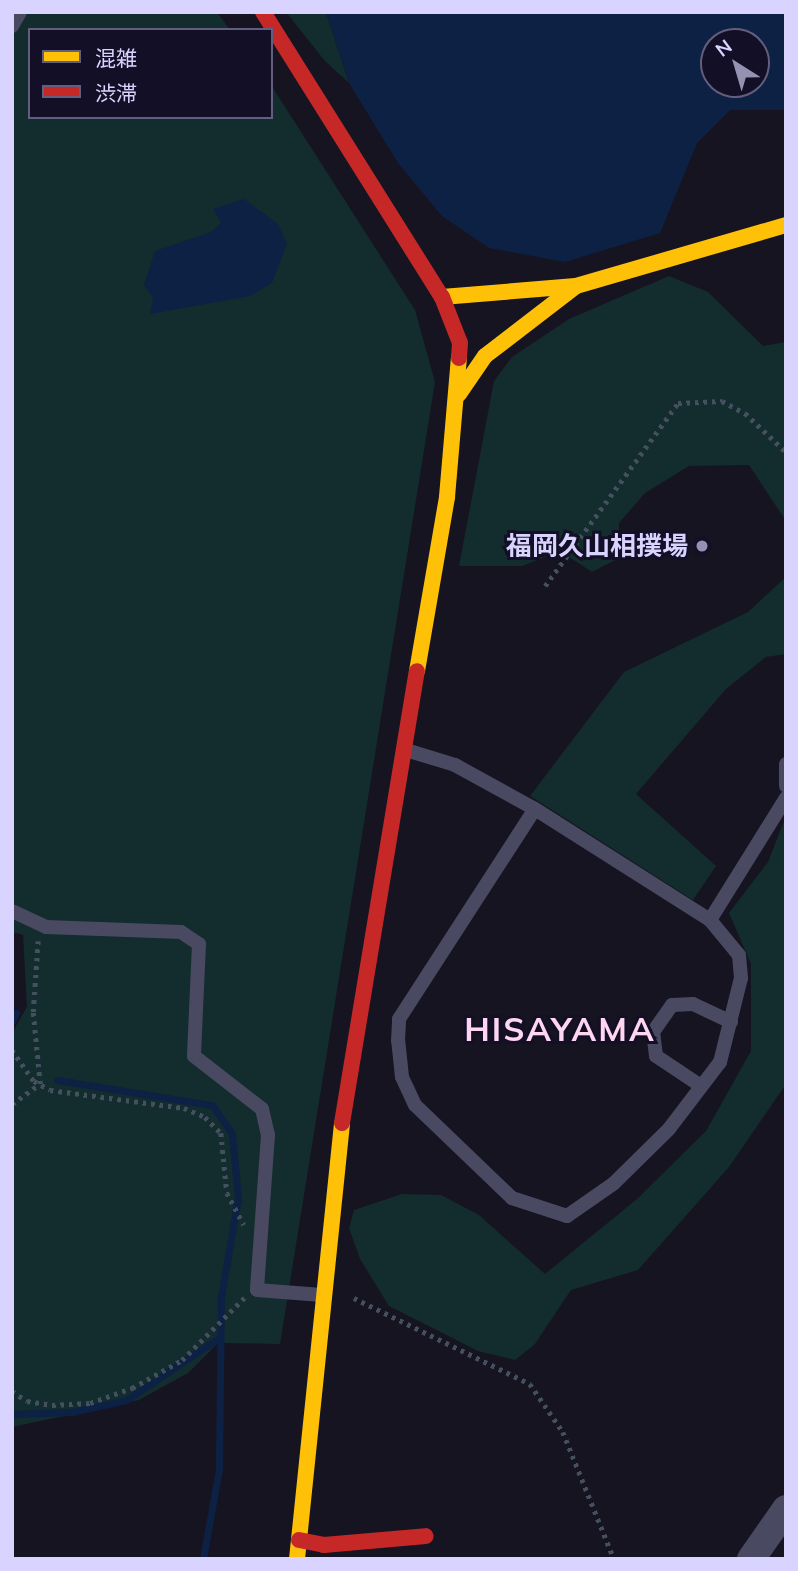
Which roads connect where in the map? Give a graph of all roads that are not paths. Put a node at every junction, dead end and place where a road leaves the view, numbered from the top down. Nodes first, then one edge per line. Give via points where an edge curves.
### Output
1 (20, 12) edge
2 (263, 12) edge
3 (12, 26) edge
4 (786, 225) edge
5 (576, 286) junction
6 (442, 297) junction
7 (459, 394) junction
8 (405, 749) junction
9 (786, 764) edge
10 (786, 786) edge
11 (786, 798) edge
12 (535, 809) junction
13 (12, 911) edge
14 (710, 919) junction
15 (731, 1022) junction
16 (701, 1086) junction
17 (324, 1289) junction
18 (786, 1509) edge
19 (426, 1536) dead end
20 (299, 1540) junction
21 (297, 1559) edge
22 (751, 1559) edge

1 - 3 lane
2 - 6 street
4 - 5 street
5 - 6 street
5 - 7 street via 485,356
6 - 7 street via 460,343
7 - 8 street
8 - 12 lane via 455,765
8 - 17 street via 358,998
9 - 10 lane
11 - 14 lane
12 - 14 lane
12 - 16 lane via 399,1019 402,1077 415,1105 512,1198 567,1216 613,1184
13 - 17 lane via 58,928 181,932 199,944 194,1056 262,1109 268,1135 257,1290
14 - 15 lane via 739,955 741,978
15 - 16 lane via 720,1062
15 - 16 lane via 693,1004 671,1005 653,1032 656,1056
17 - 20 street
18 - 22 street
19 - 20 street via 324,1545
20 - 21 street

